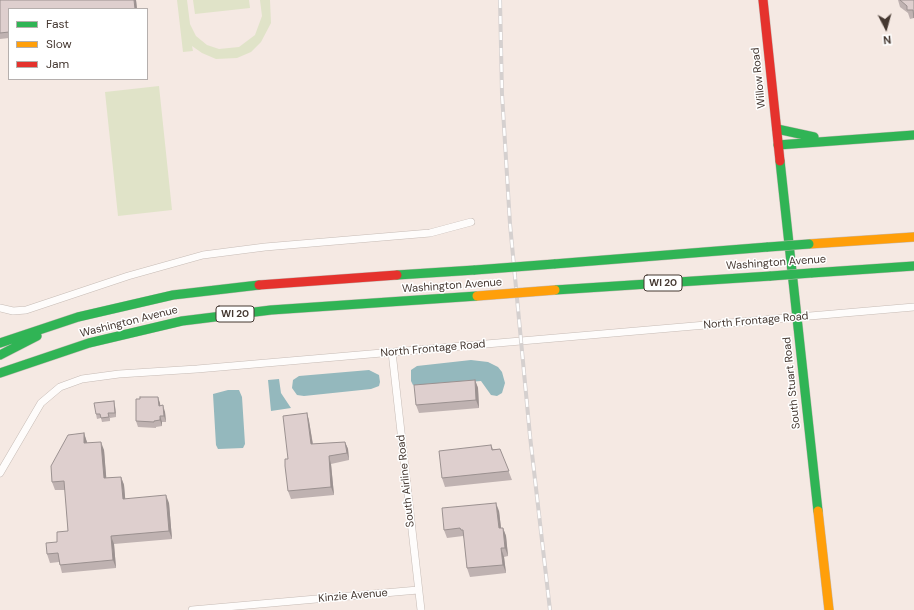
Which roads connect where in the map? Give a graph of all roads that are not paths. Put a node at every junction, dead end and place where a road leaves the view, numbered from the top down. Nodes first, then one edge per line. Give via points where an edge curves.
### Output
1 (763, 0) edge
2 (777, 129) junction
3 (914, 135) edge
4 (833, 140) junction
5 (914, 141) edge
6 (779, 148) junction
7 (471, 222) dead end
8 (914, 233) edge
9 (914, 237) edge
10 (878, 240) junction
11 (914, 266) edge
12 (914, 307) edge
13 (0, 308) edge
14 (796, 317) junction
15 (58, 324) junction
16 (0, 343) edge
17 (392, 352) junction
18 (0, 355) edge
19 (0, 373) edge
20 (0, 473) edge
21 (418, 590) junction
22 (192, 610) edge
23 (421, 610) edge
24 (829, 610) edge

1 - 2 main road, Willow Road
2 - 4 main road
2 - 6 main road, Willow Road
3 - 4 main road
4 - 6 main road
5 - 6 main road
6 - 14 main road, South Stuart Road
7 - 13 street via 430,233 280,245 202,255 128,276 26,310
8 - 10 main road
9 - 10 main road, Washington Avenue / WI 20
10 - 15 main road, Washington Avenue / WI 20, bridge via 245,286 173,295
11 - 19 main road, Washington Avenue / WI 20, bridge via 271,310 182,321 89,343
12 - 14 street, North Frontage Road
14 - 17 street, North Frontage Road
14 - 24 main road, South Stuart Road
15 - 16 main road, Washington Avenue / WI 20
15 - 18 main road
17 - 20 street, North Frontage Road via 119,374 74,381 55,390 41,403
17 - 21 street, South Airline Road
21 - 22 street, Kinzie Avenue
21 - 23 street, South Airline Road

